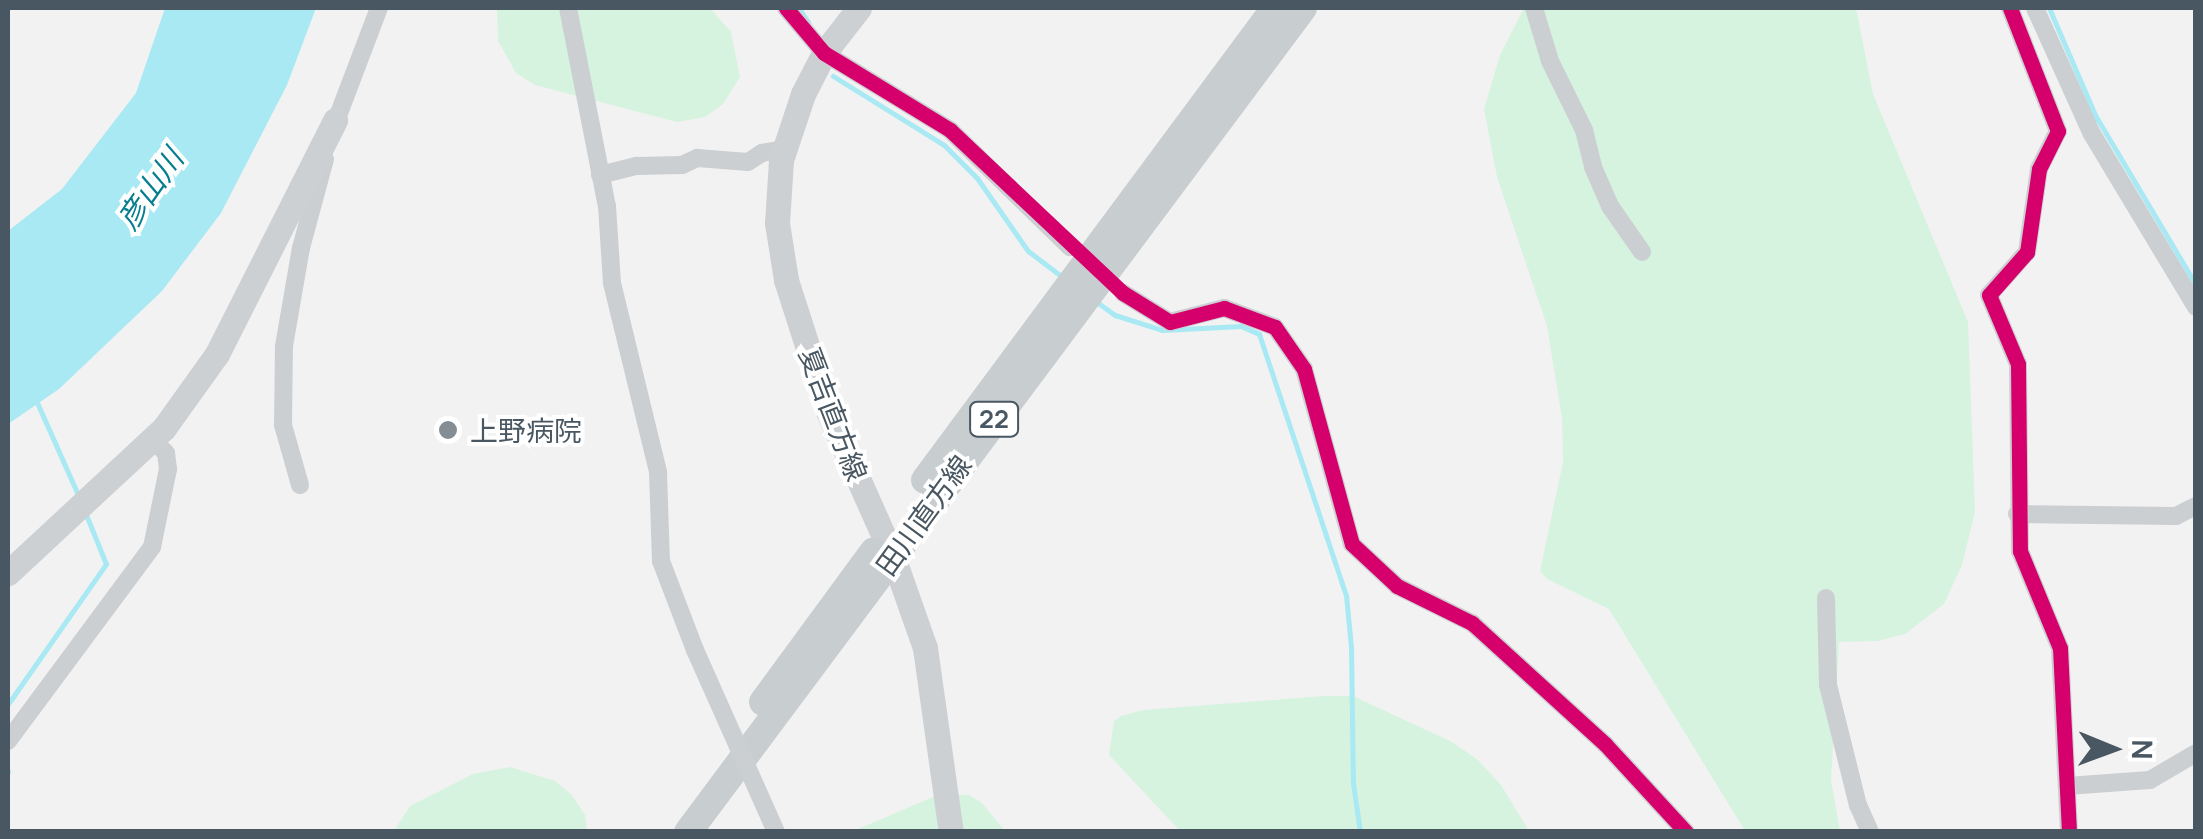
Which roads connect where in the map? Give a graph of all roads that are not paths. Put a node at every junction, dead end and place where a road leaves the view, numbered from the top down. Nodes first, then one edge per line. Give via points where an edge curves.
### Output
1 (378, 8) edge
2 (568, 8) edge
3 (786, 8) edge
4 (859, 8) edge
5 (1276, 8) edge
6 (1303, 8) edge
7 (1534, 8) edge
8 (2010, 8) edge
9 (2034, 8) edge
10 (824, 54) junction
11 (335, 120) junction
12 (785, 149) junction
13 (600, 174) junction
14 (1070, 247) dead end
15 (1642, 252) dead end
16 (1123, 293) dead end
17 (2196, 307) edge
18 (152, 440) junction
19 (300, 485) dead end
20 (2196, 506) edge
21 (2017, 514) junction
22 (889, 547) junction
23 (8, 572) edge
24 (1826, 598) dead end
25 (8, 741) edge
26 (2196, 754) edge
27 (2067, 786) junction
28 (666, 832) edge
29 (688, 832) edge
30 (776, 832) edge
31 (951, 832) edge
32 (1686, 832) edge
33 (1870, 832) edge
34 (2069, 832) edge

1 - 11 street
2 - 13 street
3 - 10 street
4 - 10 main road, 夏吉直方線
5 - 22 main road, 田川直方線 / 22
6 - 22 main road, 田川直方線 / 22
7 - 15 street via 1610,206
8 - 21 street via 2058,131 2039,168 2026,252 1989,295 2018,364
9 - 17 street via 2092,134
10 - 12 main road, 夏吉直方線
10 - 14 street via 950,130
11 - 18 main road via 217,354
11 - 19 street via 284,346 283,425
12 - 13 street via 748,162 697,158
12 - 22 main road, 夏吉直方線 via 777,223 786,280 828,411
13 - 30 street, bridge via 612,283 658,472 661,560
16 - 32 street via 1170,322 1224,308 1274,327 1304,369 1352,544 1397,586 1472,623 1605,744
18 - 23 main road
18 - 25 street via 166,453 168,468 152,548
20 - 21 street via 2176,516
21 - 27 street via 2020,552 2060,648
22 - 28 main road, 田川直方線 / 22
22 - 29 main road, 田川直方線 / 22
22 - 31 main road, 夏吉直方線 via 925,648
24 - 33 street via 1828,685
26 - 27 street via 2150,780
27 - 34 street

